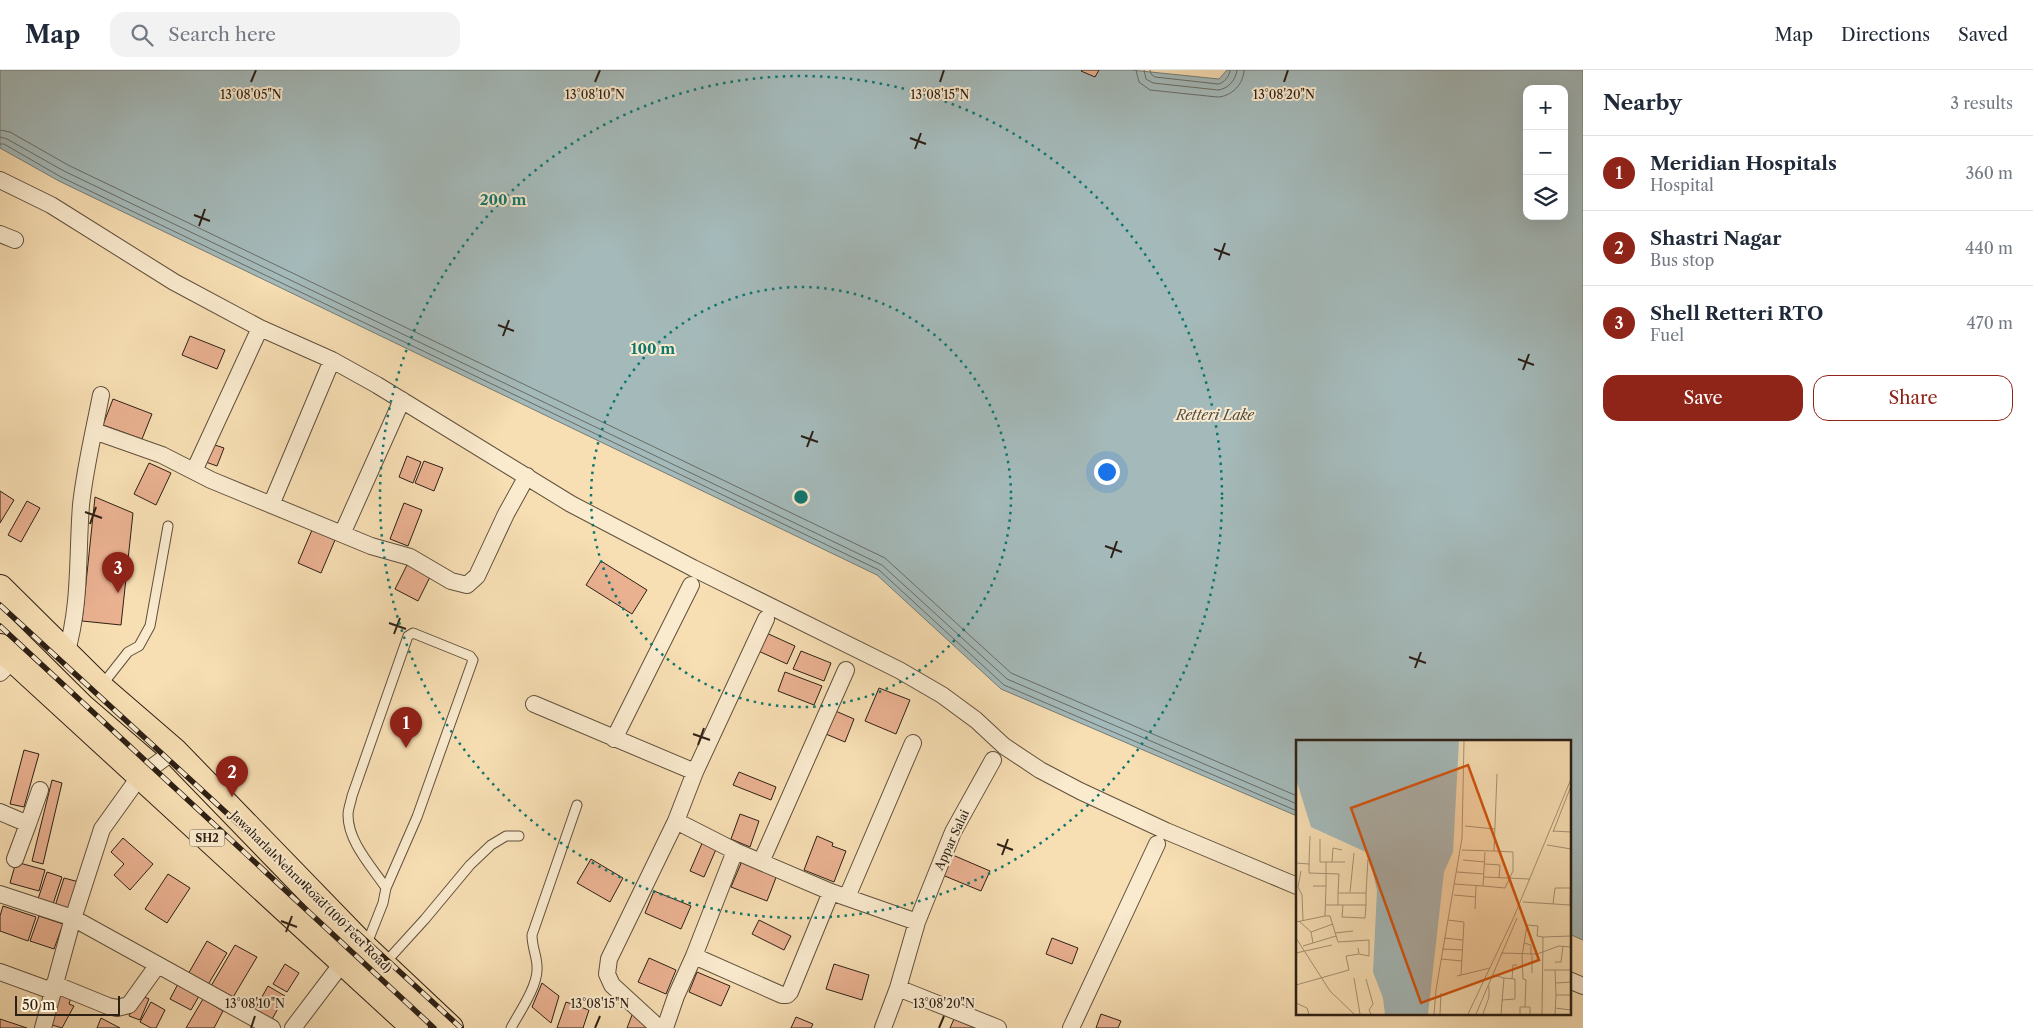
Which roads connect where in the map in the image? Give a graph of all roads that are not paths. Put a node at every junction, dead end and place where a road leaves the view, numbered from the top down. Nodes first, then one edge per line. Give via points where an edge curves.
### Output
1 (0, 180) edge
2 (260, 328) junction
3 (332, 360) junction
4 (101, 395) dead end
5 (402, 400) junction
6 (94, 432) junction
7 (194, 471) junction
8 (527, 476) junction
9 (271, 505) junction
10 (168, 526) dead end
11 (342, 534) junction
12 (691, 585) dead end
13 (0, 588) edge
14 (766, 619) dead end
15 (66, 654) junction
16 (5, 660) edge
17 (846, 670) dead end
18 (101, 688) junction
19 (534, 704) dead end
20 (614, 739) junction
21 (913, 743) dead end
22 (174, 751) junction
23 (993, 760) dead end
24 (695, 772) junction
25 (140, 776) junction
26 (40, 790) dead end
27 (577, 805) dead end
28 (0, 812) edge
29 (676, 821) junction
30 (28, 824) junction
31 (519, 836) dead end
32 (1157, 844) dead end
33 (735, 850) junction
34 (15, 859) dead end
35 (761, 862) junction
36 (1296, 886) edge
37 (386, 888) junction
38 (0, 894) edge
39 (839, 894) junction
40 (74, 918) junction
41 (917, 922) junction
42 (694, 956) junction
43 (374, 957) junction
44 (343, 962) junction
45 (157, 966) junction
46 (0, 972) edge
47 (1570, 980) edge
48 (1583, 986) edge
49 (53, 988) junction
50 (898, 988) junction
51 (43, 1028) edge
52 (272, 1028) edge
53 (293, 1028) edge
54 (415, 1028) edge
55 (450, 1028) edge
56 (511, 1028) edge
57 (659, 1028) edge
58 (665, 1028) edge
59 (883, 1028) edge
60 (998, 1028) edge
61 (1071, 1028) edge

1 - 2 street via 51,205 174,282
2 - 3 street
2 - 7 street
3 - 5 street
3 - 9 street
4 - 6 street
5 - 8 street
5 - 11 street
6 - 7 street via 162,455
6 - 15 street via 81,504 77,609
7 - 9 street
8 - 11 street via 476,576 467,585 450,581 410,557
8 - 36 street via 571,504 693,568 899,670 942,695 1004,746 1040,770 1157,827
9 - 11 street
10 - 18 lane via 150,626 139,646 128,652
12 - 20 street
13 - 15 main road, Jawaharlal Nehru Road (100 Feet Road) / SH2
14 - 24 street
15 - 18 main road, Jawaharlal Nehru Road (100 Feet Road) / SH2
16 - 25 main road, Jawaharlal Nehru Road (100 Feet Road) / SH2
17 - 35 street
18 - 22 main road, Jawaharlal Nehru Road (100 Feet Road) / SH2
19 - 20 street
20 - 24 street
21 - 39 street
22 - 25 street
22 - 43 main road, Jawaharlal Nehru Road (100 Feet Road) / SH2
23 - 41 street, Appar Salai via 953,832
24 - 29 street
25 - 40 street via 102,829
25 - 44 main road, Jawaharlal Nehru Road (100 Feet Road) / SH2
26 - 30 street
27 - 56 lane via 532,935 538,972
28 - 30 street
29 - 33 street
29 - 57 street via 609,959 607,974 612,985
30 - 34 street
31 - 43 lane via 506,836 491,845 470,864 426,919
32 - 61 street
33 - 35 street
33 - 42 street
35 - 39 street
37 - 37 lane via 357,844 348,814 408,636 413,633 473,660 417,817
37 - 43 lane
38 - 40 street
39 - 41 street
39 - 42 street via 787,995
40 - 45 street
40 - 49 street
41 - 50 street, Appar Salai
42 - 58 street
43 - 55 main road, Jawaharlal Nehru Road (100 Feet Road) / SH2
44 - 53 street
44 - 54 main road, Jawaharlal Nehru Road (100 Feet Road) / SH2
45 - 49 street via 129,1005 123,1008
45 - 52 street
46 - 49 street
47 - 48 street
49 - 51 street
50 - 59 street, Appar Salai
50 - 60 street

